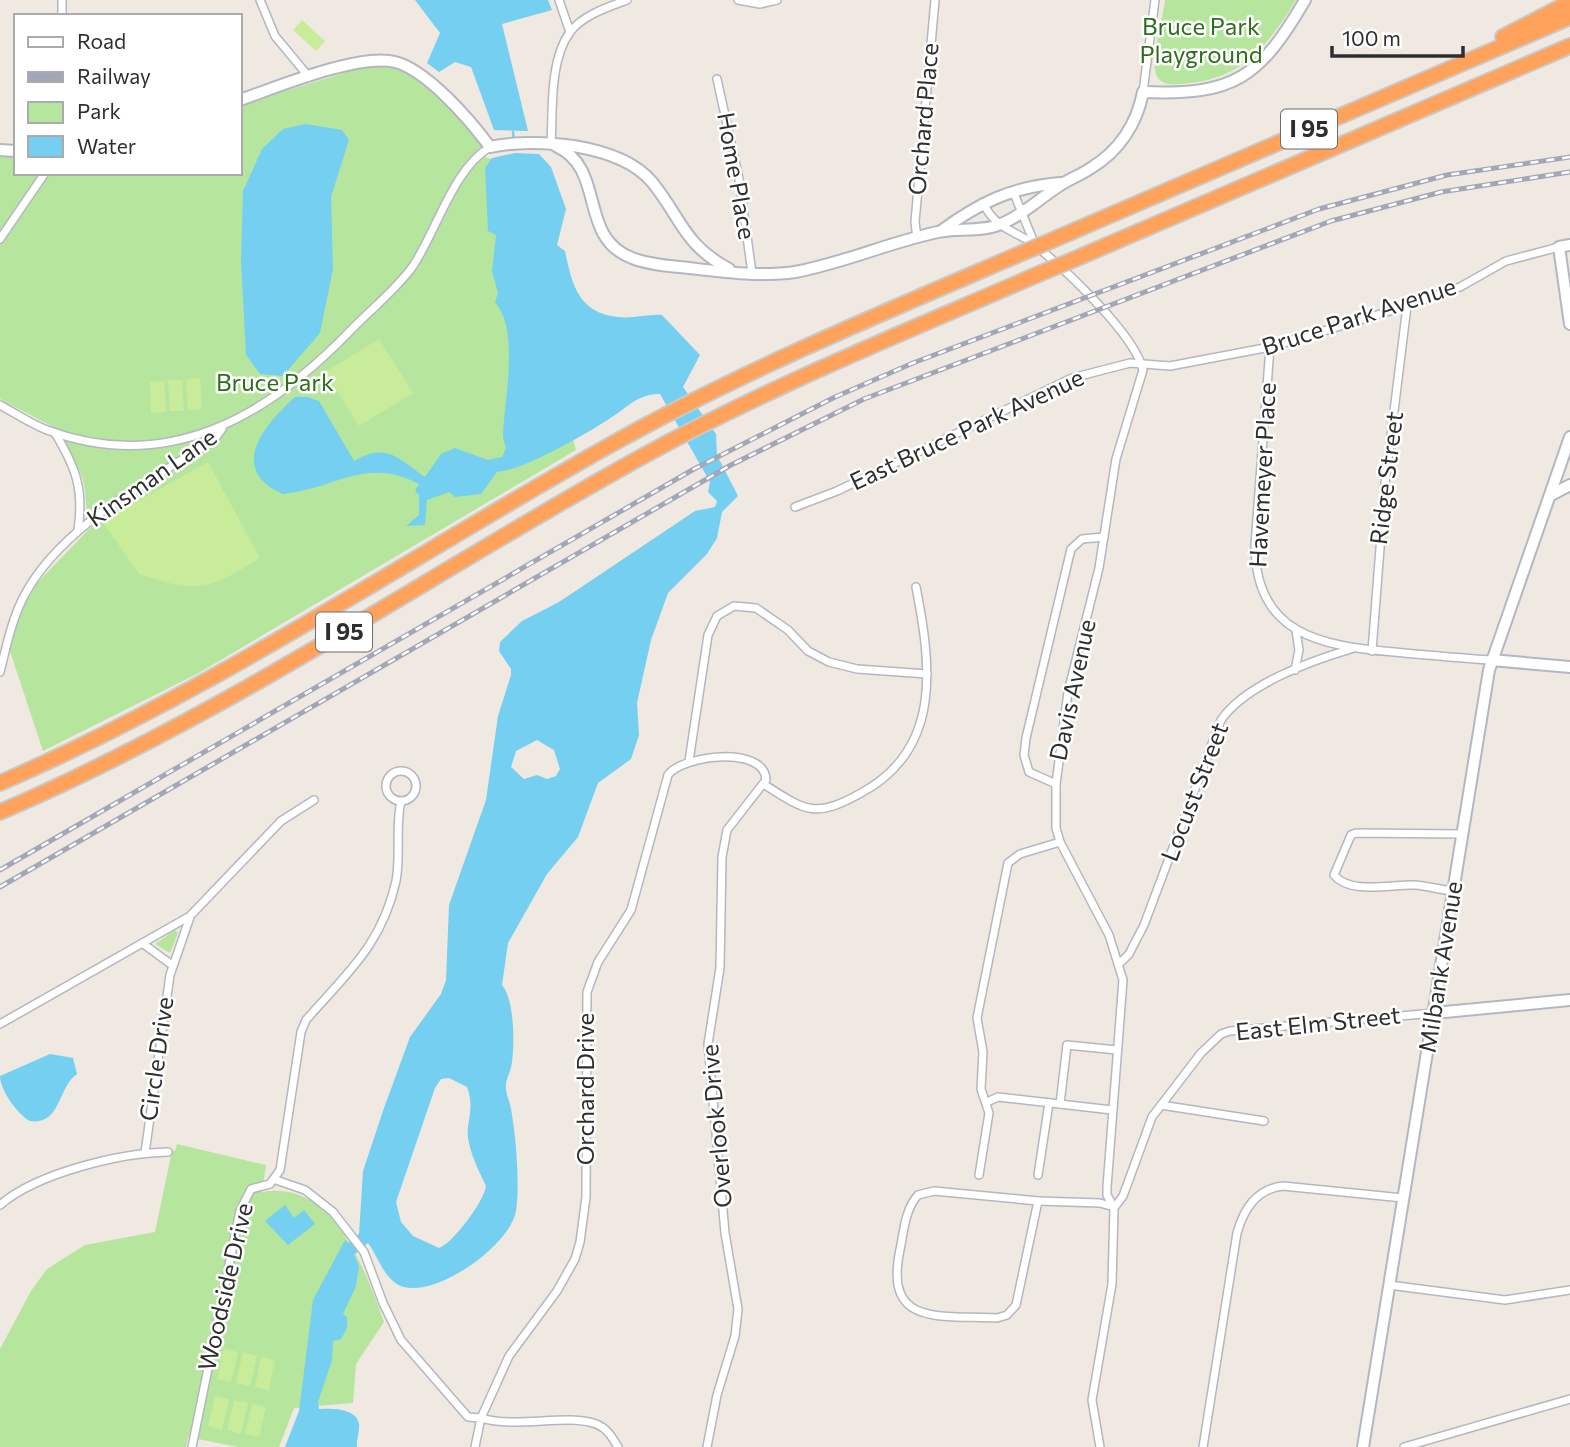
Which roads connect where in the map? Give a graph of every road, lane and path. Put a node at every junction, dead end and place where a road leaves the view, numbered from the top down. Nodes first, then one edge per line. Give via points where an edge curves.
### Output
1 (260, 0) edge
2 (559, 0) edge
3 (627, 0) edge
4 (737, 0) edge
5 (777, 0) edge
6 (935, 0) edge
7 (1155, 0) edge
8 (1305, 0) edge
9 (1569, 8) edge
10 (570, 32) junction
11 (1570, 46) edge
12 (309, 77) junction
13 (717, 79) dead end
14 (1143, 92) junction
15 (242, 99) edge
16 (495, 146) junction
17 (554, 146) junction
18 (44, 175) edge
19 (1063, 183) junction
20 (1013, 191) junction
21 (983, 202) junction
22 (1021, 214) junction
23 (999, 225) junction
24 (939, 232) junction
25 (918, 238) junction
26 (0, 239) edge
27 (1042, 244) junction
28 (1565, 246) edge
29 (732, 271) junction
30 (752, 273) junction
31 (1407, 306) junction
32 (1570, 324) edge
33 (1270, 347) junction
34 (1142, 363) junction
35 (0, 405) edge
36 (225, 426) junction
37 (54, 432) junction
38 (1570, 437) edge
39 (1567, 450) edge
40 (1559, 468) junction
41 (1570, 483) edge
42 (1552, 495) junction
43 (795, 507) dead end
44 (78, 530) junction
45 (1104, 537) junction
46 (916, 587) dead end
47 (1294, 629) junction
48 (1353, 648) junction
49 (1372, 651) junction
50 (1491, 660) junction
51 (1570, 667) edge
52 (1295, 670) junction
53 (0, 672) edge
54 (927, 674) junction
55 (689, 761) junction
56 (0, 783) edge
57 (1056, 784) junction
58 (765, 785) junction
59 (49, 790) junction
60 (314, 800) dead end
61 (401, 801) junction
62 (0, 811) edge
63 (0, 820) edge
64 (1463, 834) junction
65 (1060, 842) junction
66 (1454, 891) junction
67 (190, 916) junction
68 (142, 943) junction
69 (1120, 963) junction
70 (172, 965) junction
71 (1570, 1000) edge
72 (1434, 1013) junction
73 (0, 1024) edge
74 (1118, 1050) junction
75 (988, 1102) junction
76 (1048, 1103) junction
77 (1060, 1104) junction
78 (1161, 1105) junction
79 (1112, 1110) junction
80 (1264, 1121) dead end
81 (168, 1152) dead end
82 (145, 1153) junction
83 (979, 1175) dead end
84 (1038, 1175) dead end
85 (276, 1180) junction
86 (1403, 1198) junction
87 (1038, 1201) junction
88 (0, 1205) edge
89 (1114, 1208) junction
90 (1389, 1285) junction
91 (1570, 1290) edge
92 (1570, 1399) edge
93 (481, 1418) junction
94 (1427, 1444) edge
95 (192, 1447) edge
96 (475, 1447) edge
97 (618, 1447) edge
98 (707, 1447) edge
99 (1100, 1447) edge
100 (1203, 1447) edge
101 (1363, 1447) edge
102 (1404, 1447) edge

1 - 12 street via 275,36
2 - 10 street
3 - 10 street via 583,20
4 - 5 street via 760,4
6 - 25 street, Orchard Place via 915,222
7 - 14 street
8 - 14 main road via 1275,49 1248,74 1209,89
9 - 27 highway, I 95 via 1388,95
10 - 17 street via 560,57
11 - 59 highway, I 95, bridge via 814,371 709,421 220,705
12 - 15 main road
12 - 16 main road via 364,61 408,66
13 - 30 street, Home Place via 739,179
14 - 19 main road via 1132,126 1119,145 1090,169
16 - 17 main road
16 - 36 street via 468,165 404,277 306,372 270,401
17 - 29 main road via 601,152 632,165 655,187 699,250
17 - 29 main road via 579,162 602,232 618,251 648,262
18 - 26 street
19 - 20 main road
19 - 22 main road
20 - 21 main road
20 - 22 street
21 - 23 street
21 - 24 main road
22 - 23 main road
22 - 27 street
23 - 24 main road
23 - 27 street
24 - 25 main road
25 - 30 main road via 796,271
27 - 34 street via 1104,311
27 - 56 highway, I 95, bridge via 697,398 204,684
28 - 31 street, Bruce Park Avenue via 1506,261 1460,287
28 - 32 main road
29 - 30 main road
31 - 33 street, Bruce Park Avenue
31 - 49 street, Ridge Street via 1385,484
33 - 34 street, Bruce Park Avenue via 1170,366
33 - 47 street, Havemeyer Place via 1255,561 1266,600
34 - 43 street, East Bruce Park Avenue via 1099,370 1054,386
34 - 45 street, Davis Avenue via 1143,378 1116,459
35 - 37 street
36 - 37 street via 179,440 128,446
36 - 44 street, Kinsman Lane via 214,440
37 - 44 street, Kinsman Lane via 80,483
38 - 39 main road, Milbank Avenue
39 - 40 main road, Milbank Avenue
40 - 41 main road
40 - 42 main road, Milbank Avenue
41 - 42 main road
42 - 50 main road, Milbank Avenue
44 - 53 street, Kinsman Lane via 22,600
45 - 57 street, Davis Avenue via 1068,692
45 - 57 street via 1082,539 1072,549 1026,738 1029,772
46 - 54 street via 929,655
47 - 48 street, Havemeyer Place
47 - 52 street via 1299,650
48 - 49 street, Havemeyer Place
48 - 52 street, Locust Street
49 - 50 street, Havemeyer Place
50 - 51 main road, Havemeyer Place
50 - 64 main road, Milbank Avenue
52 - 69 street, Locust Street via 1238,699 1221,720 1144,925
54 - 55 street via 828,662 756,608 734,606 717,616 708,635
54 - 58 street via 925,704 912,740 902,761 876,785 833,807 812,811
55 - 58 street via 748,758 766,773
55 - 93 street, Orchard Drive via 668,775 631,910 598,962 587,992 586,1197 578,1251 557,1291 509,1356
57 - 65 street, Davis Avenue
58 - 98 street, Overlook Drive via 727,830 722,856 720,968 708,1044 725,1233 738,1309
59 - 62 highway, I 95
59 - 63 highway
60 - 67 street via 281,821
61 - 61 street, Woodside Drive via 414,793 416,785 409,773 400,771 390,775 386,788 390,797
61 - 85 street, Woodside Drive via 396,883 371,947 306,1020 301,1032
64 - 66 main road, Milbank Avenue
64 - 66 street via 1356,833 1351,835 1334,875 1363,887 1417,885
65 - 69 street, Davis Avenue
65 - 75 street via 1020,854 1008,863 977,1018 983,1052 981,1089
66 - 72 main road, Milbank Avenue
67 - 68 street
67 - 70 street, Circle Drive
68 - 70 street, Circle Drive
68 - 73 street
69 - 74 street, Davis Avenue via 1123,990
70 - 82 street, Circle Drive
71 - 72 main road, East Elm Street
72 - 78 street, East Elm Street via 1221,1034
72 - 86 main road, Milbank Avenue
74 - 77 street via 1067,1045
74 - 79 street, Davis Avenue
75 - 76 street via 998,1097
75 - 83 street
76 - 77 street
76 - 84 street
77 - 79 street
78 - 80 street
78 - 89 street, East Elm Street via 1145,1131 1123,1196
79 - 89 street, Davis Avenue via 1107,1187
81 - 82 street
82 - 88 street via 96,1161
85 - 93 street via 313,1195 333,1212 364,1252 401,1340 468,1418
85 - 95 street, Woodside Drive via 251,1189 240,1211
86 - 90 main road, Milbank Avenue
86 - 100 street via 1283,1186 1252,1201 1237,1233
87 - 87 street via 934,1191 918,1195 909,1210 895,1277 903,1302 926,1313 1007,1315 1018,1298
87 - 89 street via 1100,1203
89 - 99 street, East Elm Street via 1112,1284 1092,1400
90 - 91 street via 1505,1300
90 - 101 main road, Milbank Avenue
92 - 94 street
93 - 96 street, Orchard Drive
93 - 97 street via 511,1424 589,1422 606,1430
94 - 102 street

